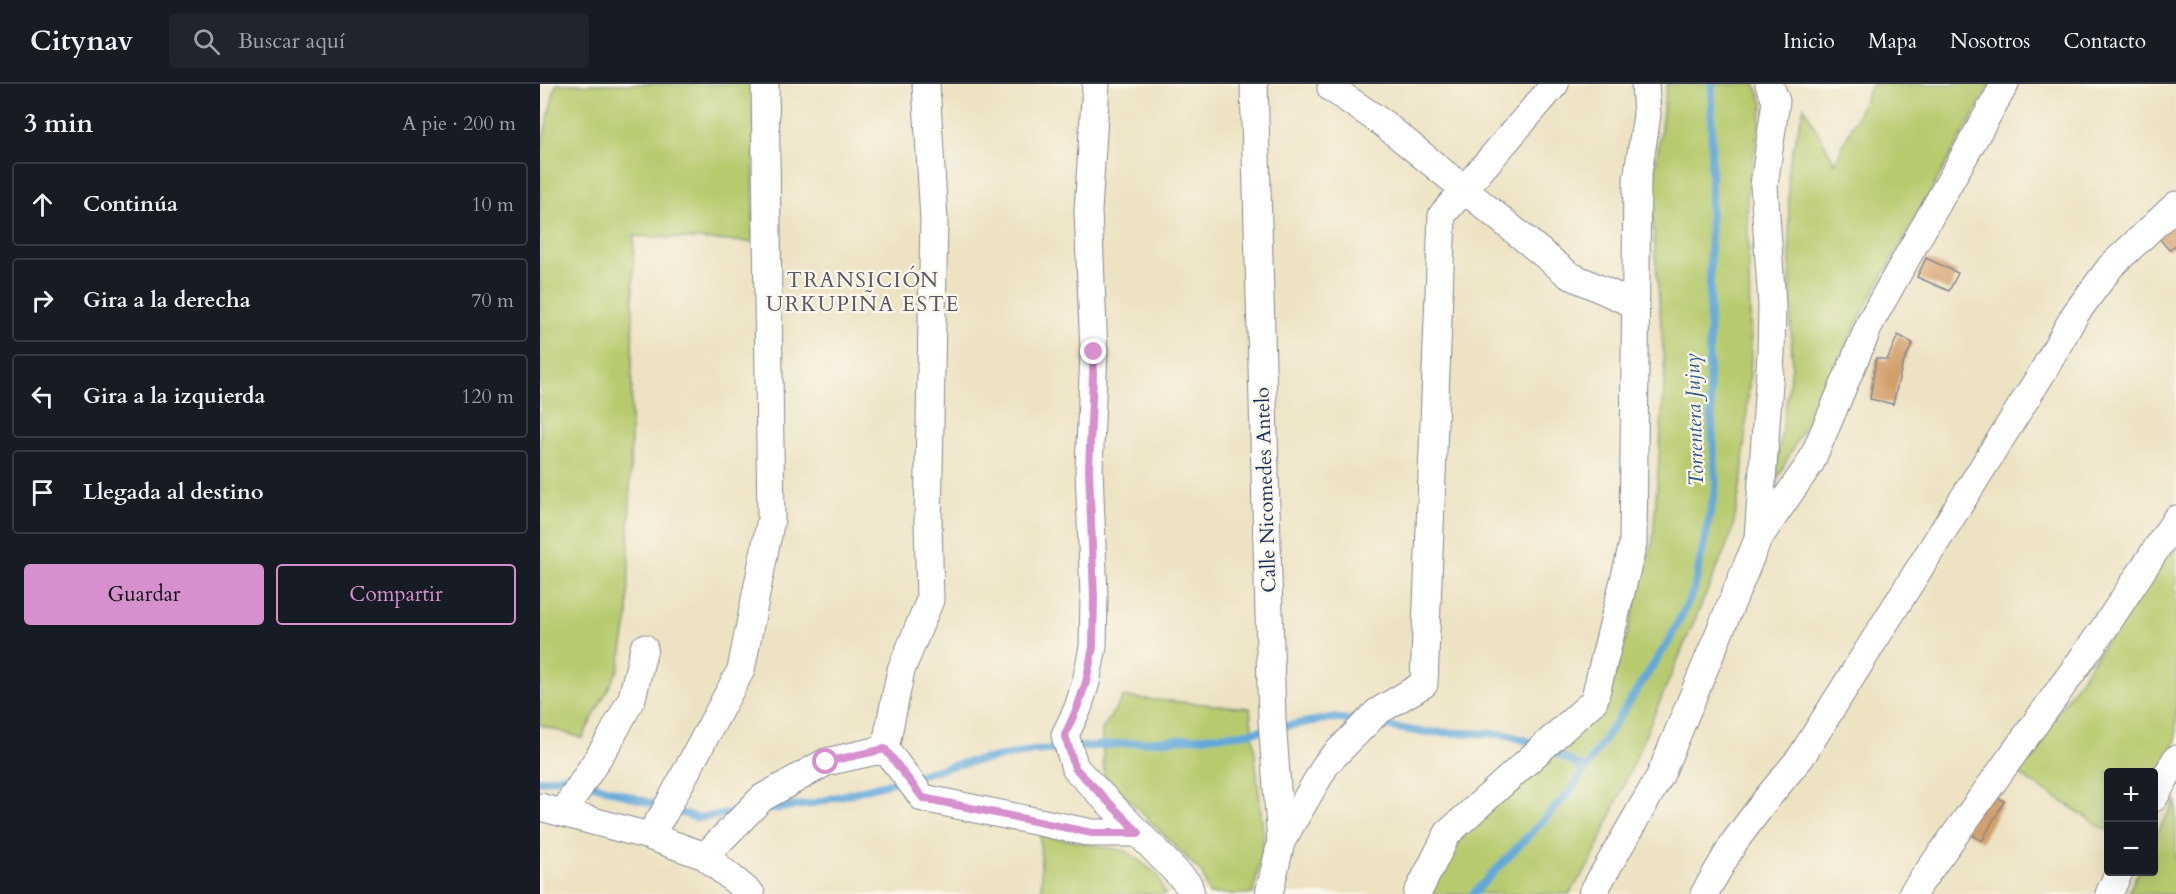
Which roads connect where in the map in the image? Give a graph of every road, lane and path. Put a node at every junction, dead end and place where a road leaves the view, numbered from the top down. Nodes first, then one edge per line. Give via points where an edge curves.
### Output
1 (765, 84) edge
2 (926, 84) edge
3 (1096, 84) edge
4 (1254, 84) edge
5 (1555, 84) edge
6 (1645, 84) edge
7 (1769, 84) edge
8 (2005, 84) edge
9 (1331, 88) dead end
10 (1464, 189) junction
11 (2176, 205) edge
12 (1636, 305) junction
13 (2176, 519) edge
14 (1758, 539) junction
15 (644, 648) dead end
16 (885, 749) junction
17 (2176, 759) edge
18 (2158, 791) edge
19 (552, 810) edge
20 (1139, 833) junction
21 (649, 836) junction
22 (1281, 842) junction
23 (705, 856) junction
24 (2117, 876) edge
25 (752, 894) edge
26 (1191, 894) edge
27 (1269, 894) edge
28 (1418, 894) edge
29 (1592, 894) edge
30 (1704, 894) edge
31 (1912, 894) edge
32 (2109, 894) edge

1 - 21 street via 771,519 741,670
2 - 16 street via 934,220 930,600 901,670
3 - 20 street via 1088,211 1094,352 1089,469 1093,647 1086,682 1065,735 1075,768
4 - 22 street, Calle Nicomedes Antelo via 1272,720
5 - 10 street
6 - 12 street via 1647,115 1637,179
7 - 14 street via 1776,101 1764,185 1772,305 1771,355
8 - 14 street via 1872,319 1811,462
9 - 10 street via 1384,124
10 - 12 street via 1569,275
10 - 22 street via 1442,215 1424,684 1377,712 1327,763
11 - 30 street via 2111,266 2076,313 1808,747 1735,841
12 - 28 street via 1633,544 1594,701 1448,833
13 - 31 street via 2105,627
14 - 29 street via 1660,776
15 - 19 street via 632,698 610,739
16 - 20 street via 923,798 1092,833
16 - 23 street via 826,762 762,798
17 - 18 street
19 - 21 street
20 - 26 street via 1188,884
21 - 23 street
22 - 27 street, Calle Nicomedes Antelo
23 - 25 street
24 - 32 street

